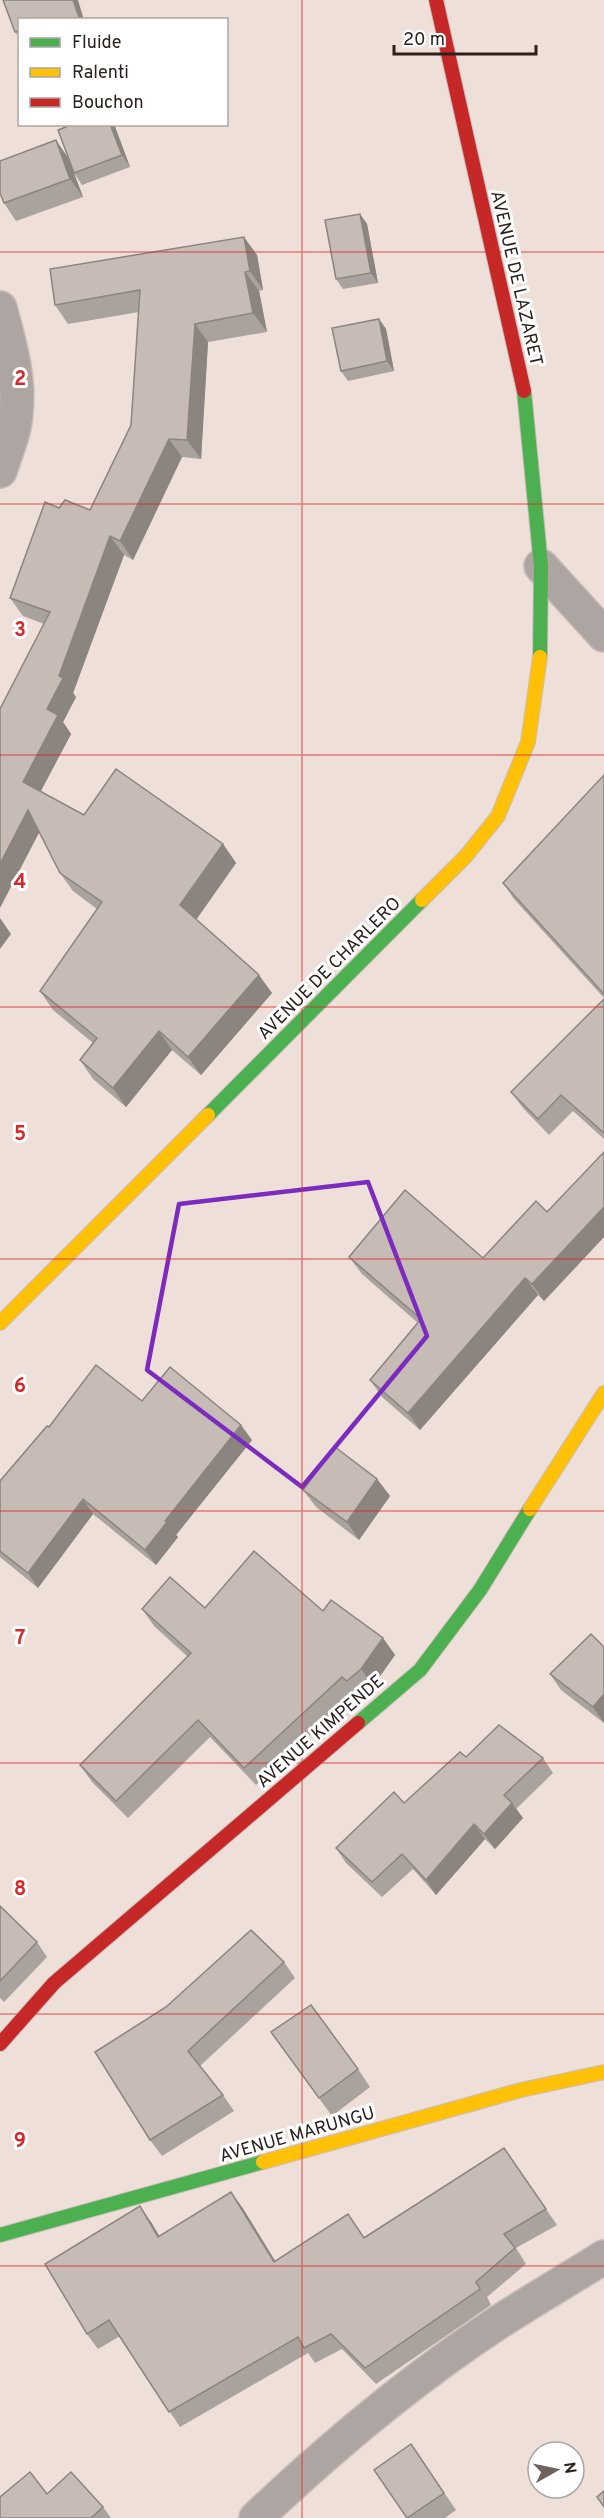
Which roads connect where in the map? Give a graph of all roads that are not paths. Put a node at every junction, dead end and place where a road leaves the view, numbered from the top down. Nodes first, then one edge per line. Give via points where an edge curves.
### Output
1 (436, 0) edge
2 (0, 308) edge
3 (0, 471) edge
4 (541, 567) junction
5 (604, 635) edge
6 (0, 1323) edge
7 (604, 1393) edge
8 (0, 2044) edge
9 (604, 2072) edge
10 (0, 2235) edge
11 (604, 2257) edge
12 (256, 2518) edge

1 - 4 street, AVENUE DE LAZARET via 524,389
2 - 3 street via 16,386 16,414
4 - 5 street
4 - 6 street, AVENUE DE CHARLERO via 541,647 528,742 498,816 458,864
7 - 8 street, AVENUE KIMPENDE via 480,1590 420,1670 54,1983
9 - 10 street, AVENUE MARUNGU via 521,2090
11 - 12 street via 497,2323 407,2388

